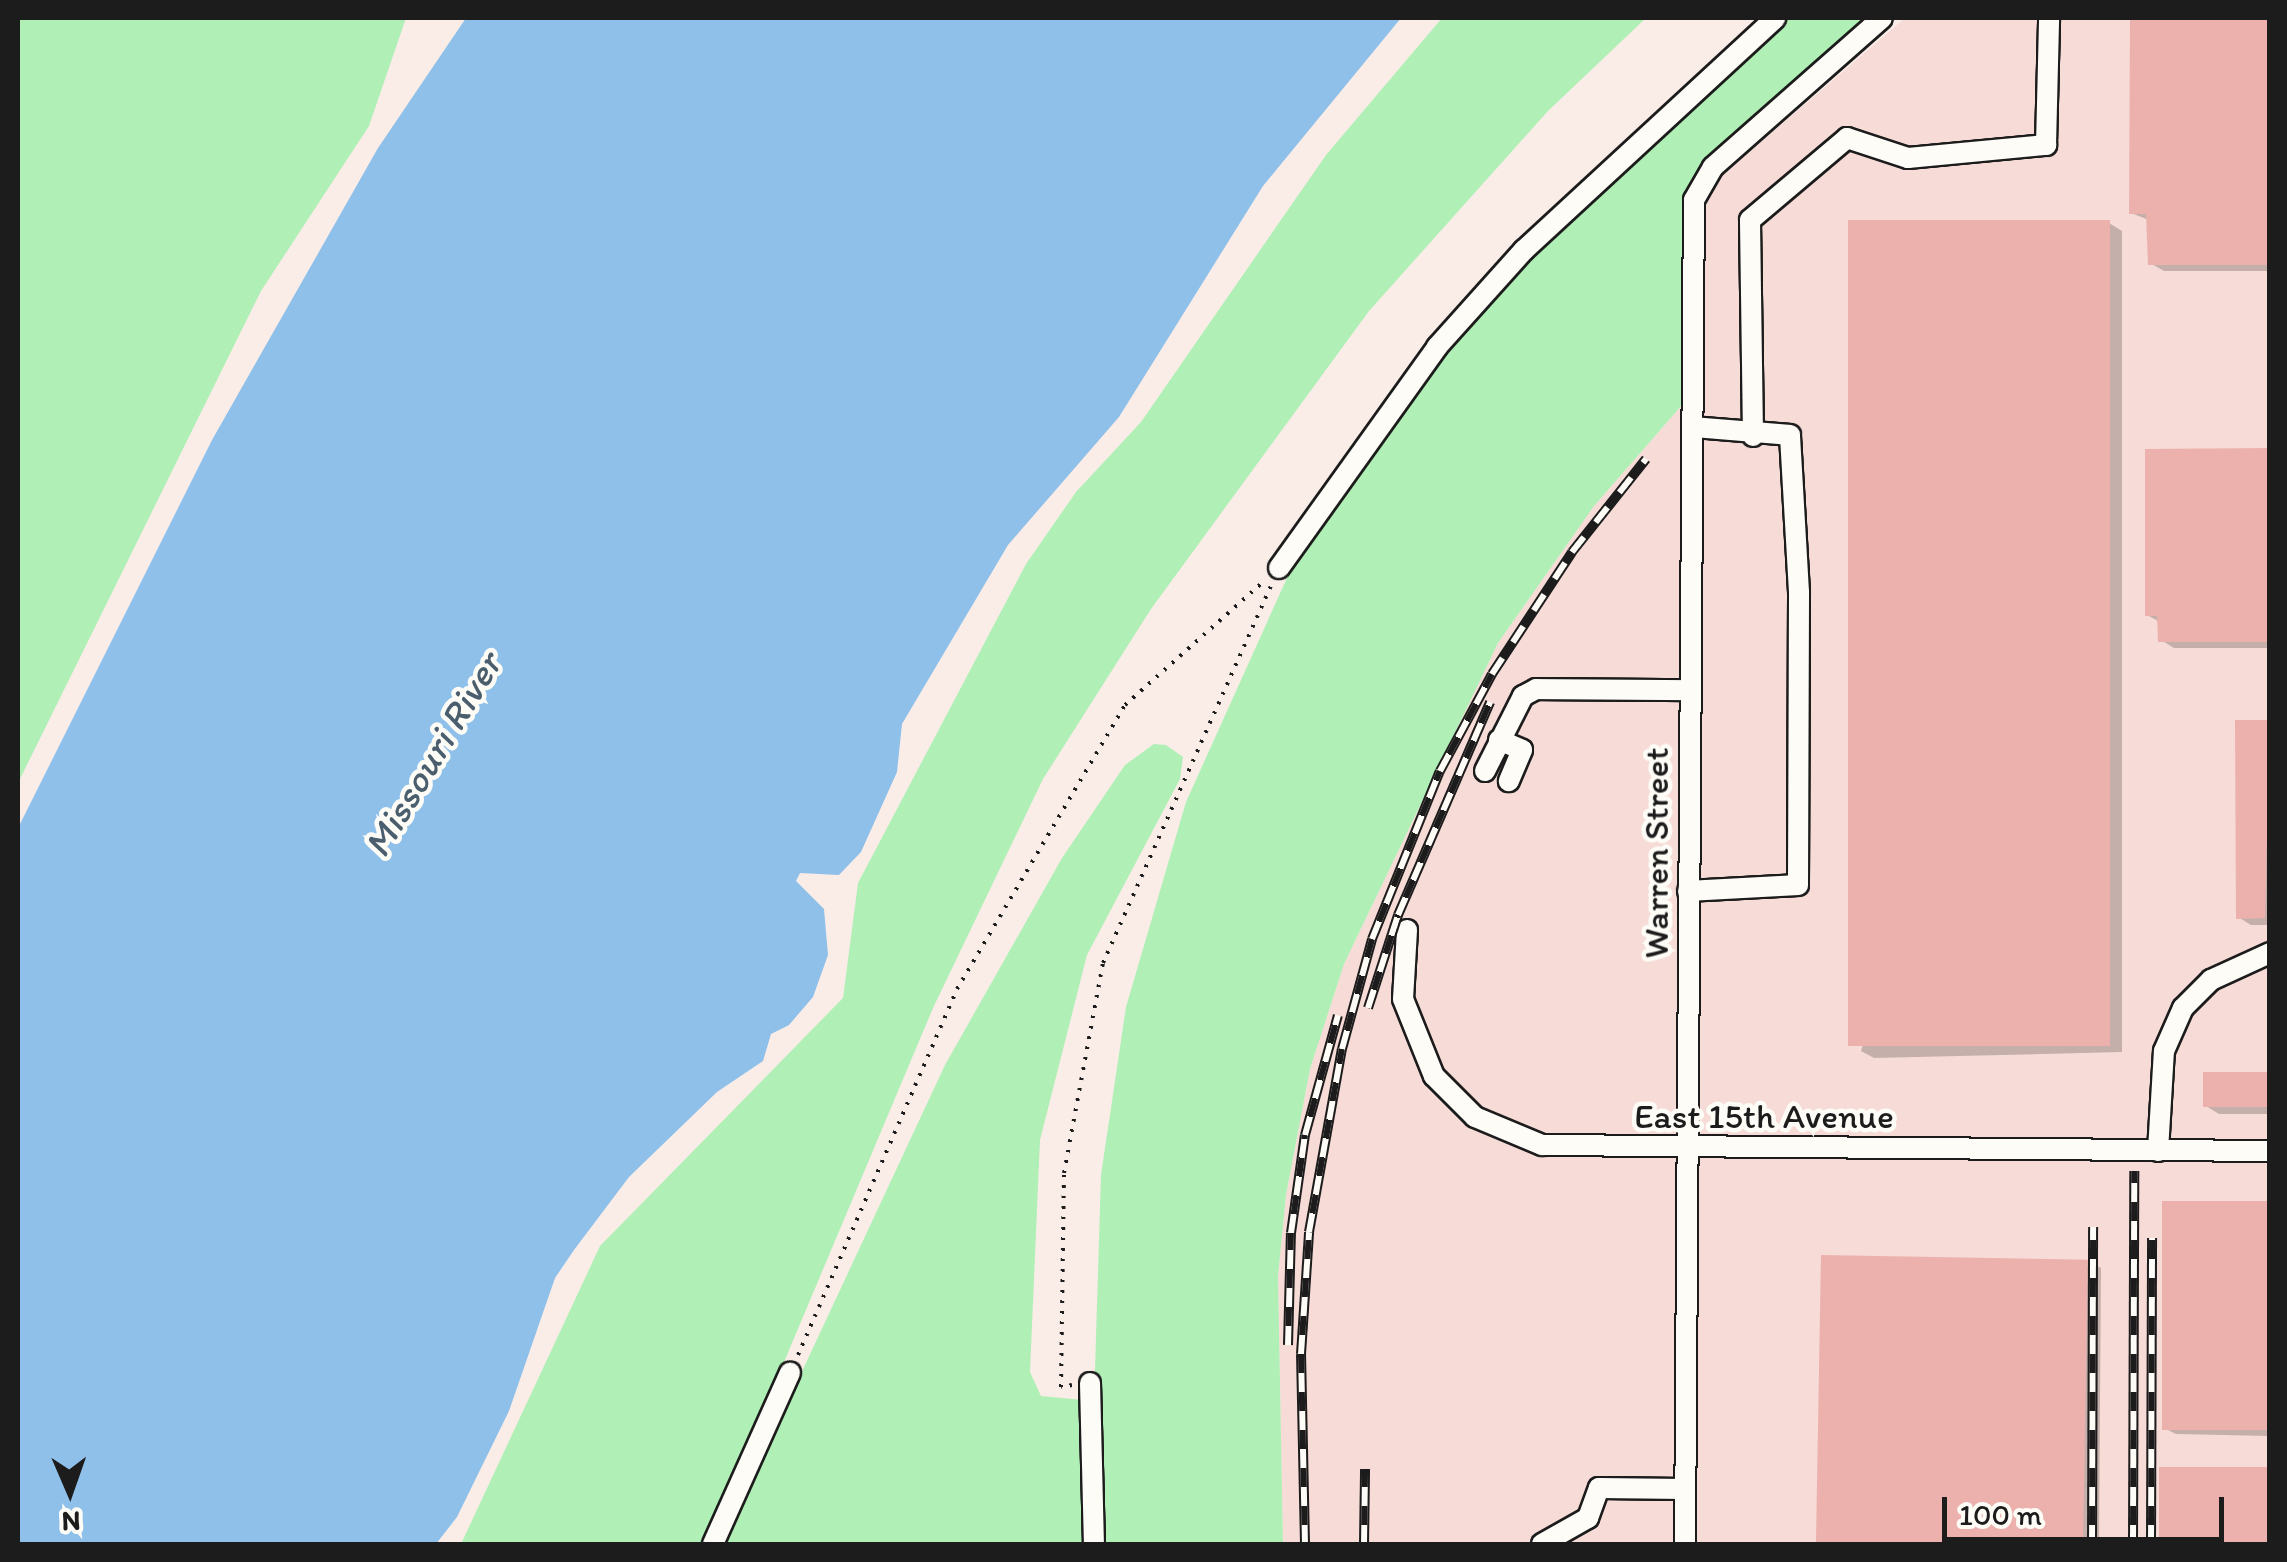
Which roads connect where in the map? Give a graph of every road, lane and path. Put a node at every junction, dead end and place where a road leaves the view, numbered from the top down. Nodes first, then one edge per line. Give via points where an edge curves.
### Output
1 (1775, 18) edge
2 (1882, 18) edge
3 (2049, 18) edge
4 (1692, 427) junction
5 (1753, 436) junction
6 (1279, 568) junction
7 (1689, 690) junction
8 (1499, 740) junction
9 (1485, 770) dead end
10 (1509, 781) dead end
11 (1688, 890) junction
12 (1408, 930) dead end
13 (2270, 953) edge
14 (1687, 1148) junction
15 (2270, 1151) edge
16 (2158, 1152) junction
17 (790, 1373) joint
18 (1090, 1383) joint
19 (1685, 1489) junction
20 (712, 1544) edge
21 (1094, 1544) edge
22 (1542, 1544) edge
23 (1685, 1544) edge

1 - 6 street via 1524,250 1437,348
2 - 4 street, Warren Street via 1714,167 1694,200
3 - 5 street via 2046,145 1908,158 1847,138 1750,220
4 - 5 street
4 - 7 street, Warren Street
5 - 11 street via 1790,435 1799,592 1798,885
6 - 17 path via 1126,705 957,989
6 - 18 path via 1103,963 1064,1173 1061,1386
7 - 8 street via 1536,689 1524,696
7 - 11 street, Warren Street
8 - 9 street
8 - 10 street via 1522,750
11 - 14 street, Warren Street
12 - 14 street, East 15th Avenue via 1401,972 1415,1037 1434,1076 1475,1118 1542,1145
13 - 16 street via 2211,980 2183,1008 2164,1051
14 - 16 street, East 15th Avenue
14 - 19 street, Warren Street
15 - 16 street, East 15th Avenue
17 - 20 street
18 - 21 street
19 - 22 street via 1598,1488 1588,1518
19 - 23 street, Warren Street

